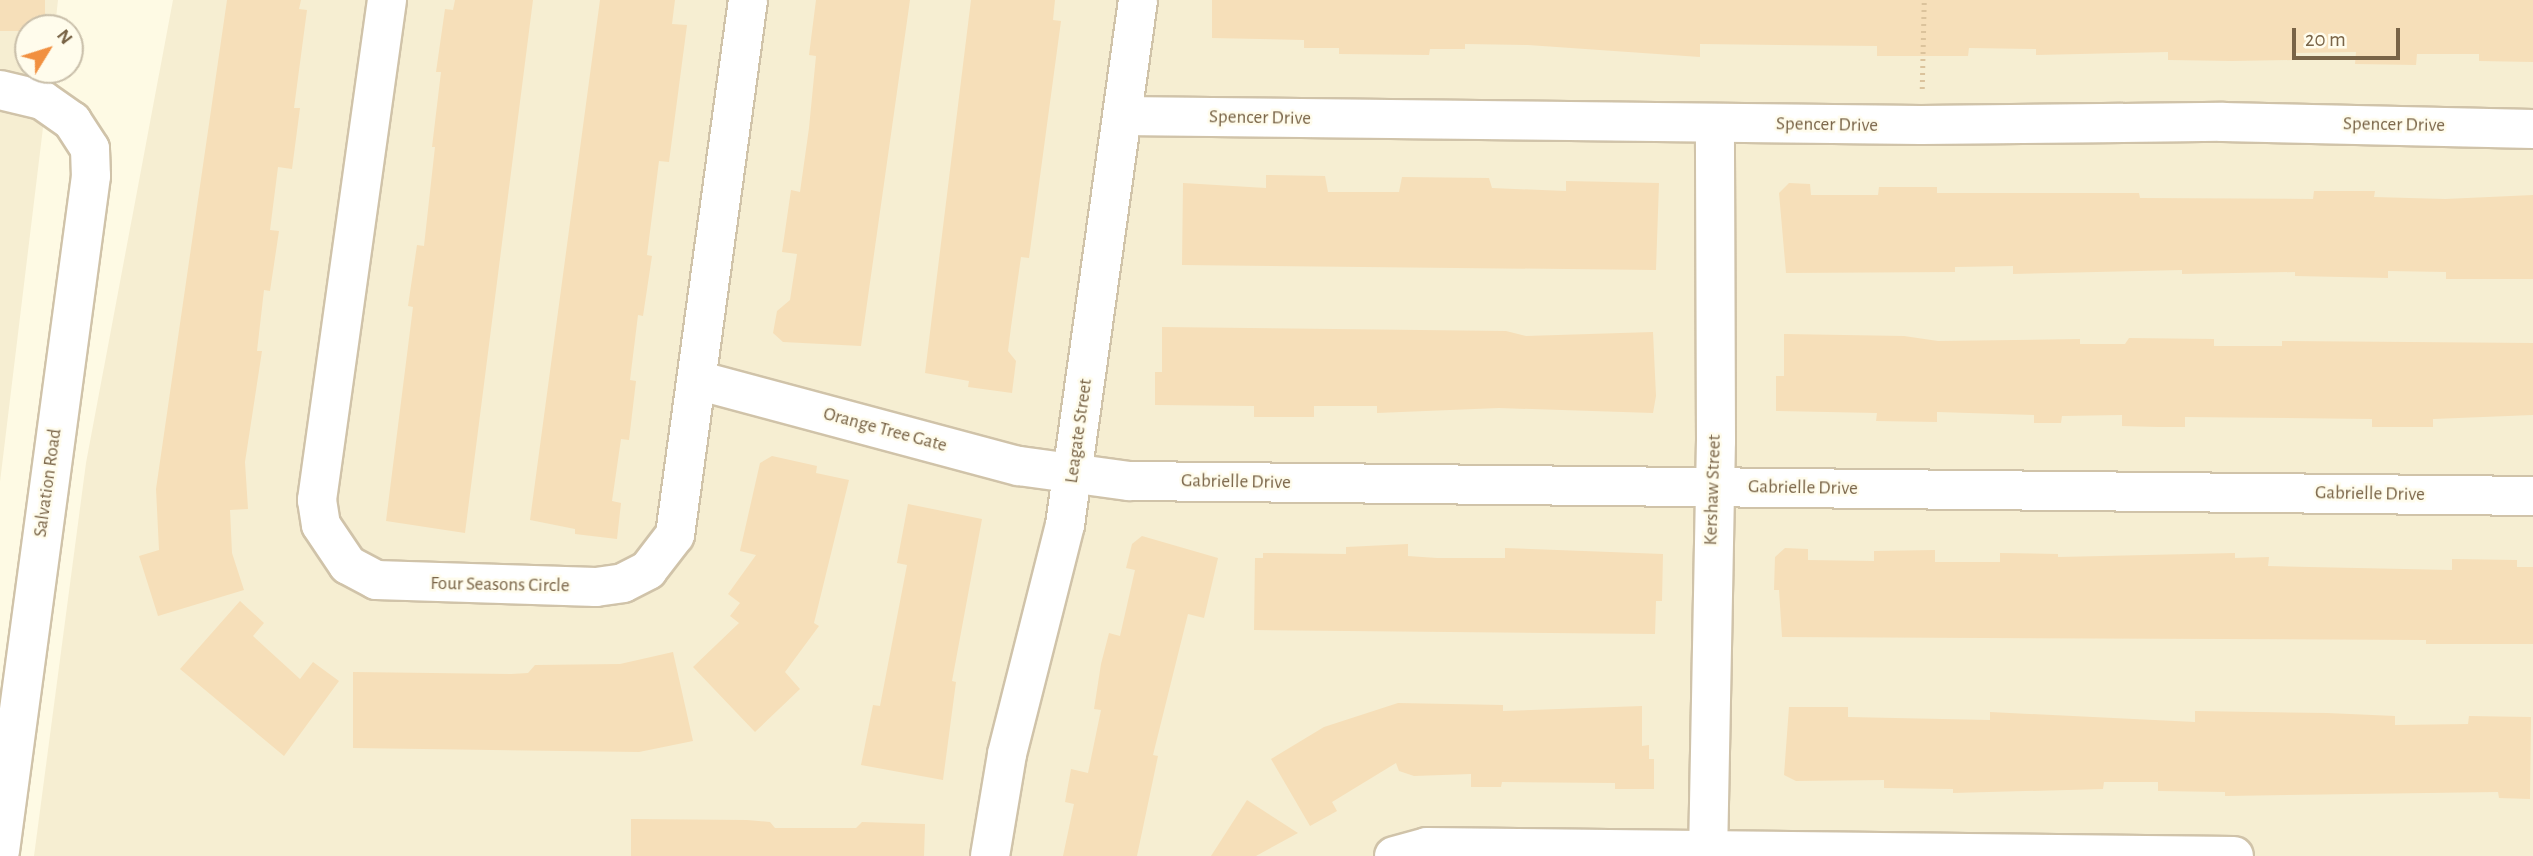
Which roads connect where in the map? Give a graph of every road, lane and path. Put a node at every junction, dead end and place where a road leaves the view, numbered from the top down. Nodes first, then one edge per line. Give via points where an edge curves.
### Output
1 (387, 0) edge
2 (748, 0) edge
3 (1138, 0) edge
4 (1924, 0) edge
5 (0, 90) edge
6 (1922, 94) dead end
7 (1122, 116) junction
8 (1715, 124) junction
9 (2533, 129) edge
10 (697, 380) junction
11 (1074, 473) junction
12 (1714, 487) junction
13 (2533, 496) edge
14 (0, 851) edge
15 (1708, 854) edge
16 (990, 856) edge
17 (1394, 856) edge
18 (2234, 856) edge

1 - 10 street, Four Seasons Circle via 317,500 321,525 334,549 363,575 390,583 596,587 635,578 659,561 675,535
2 - 10 street, Four Seasons Circle
3 - 7 street, Leagate Street
4 - 6 path
5 - 14 street, Salvation Road via 43,100 72,121 90,149 91,176
7 - 8 street, Spencer Drive
7 - 11 street, Leagate Street
8 - 9 street, Spencer Drive via 2223,122
8 - 12 street, Kershaw Street
10 - 11 street, Orange Tree Gate via 1019,466
11 - 12 street, Gabrielle Drive via 1129,481
11 - 16 street, Leagate Street via 1007,754
12 - 13 street, Gabrielle Drive
12 - 15 street, Kershaw Street
15 - 17 street via 1427,847
15 - 18 street

